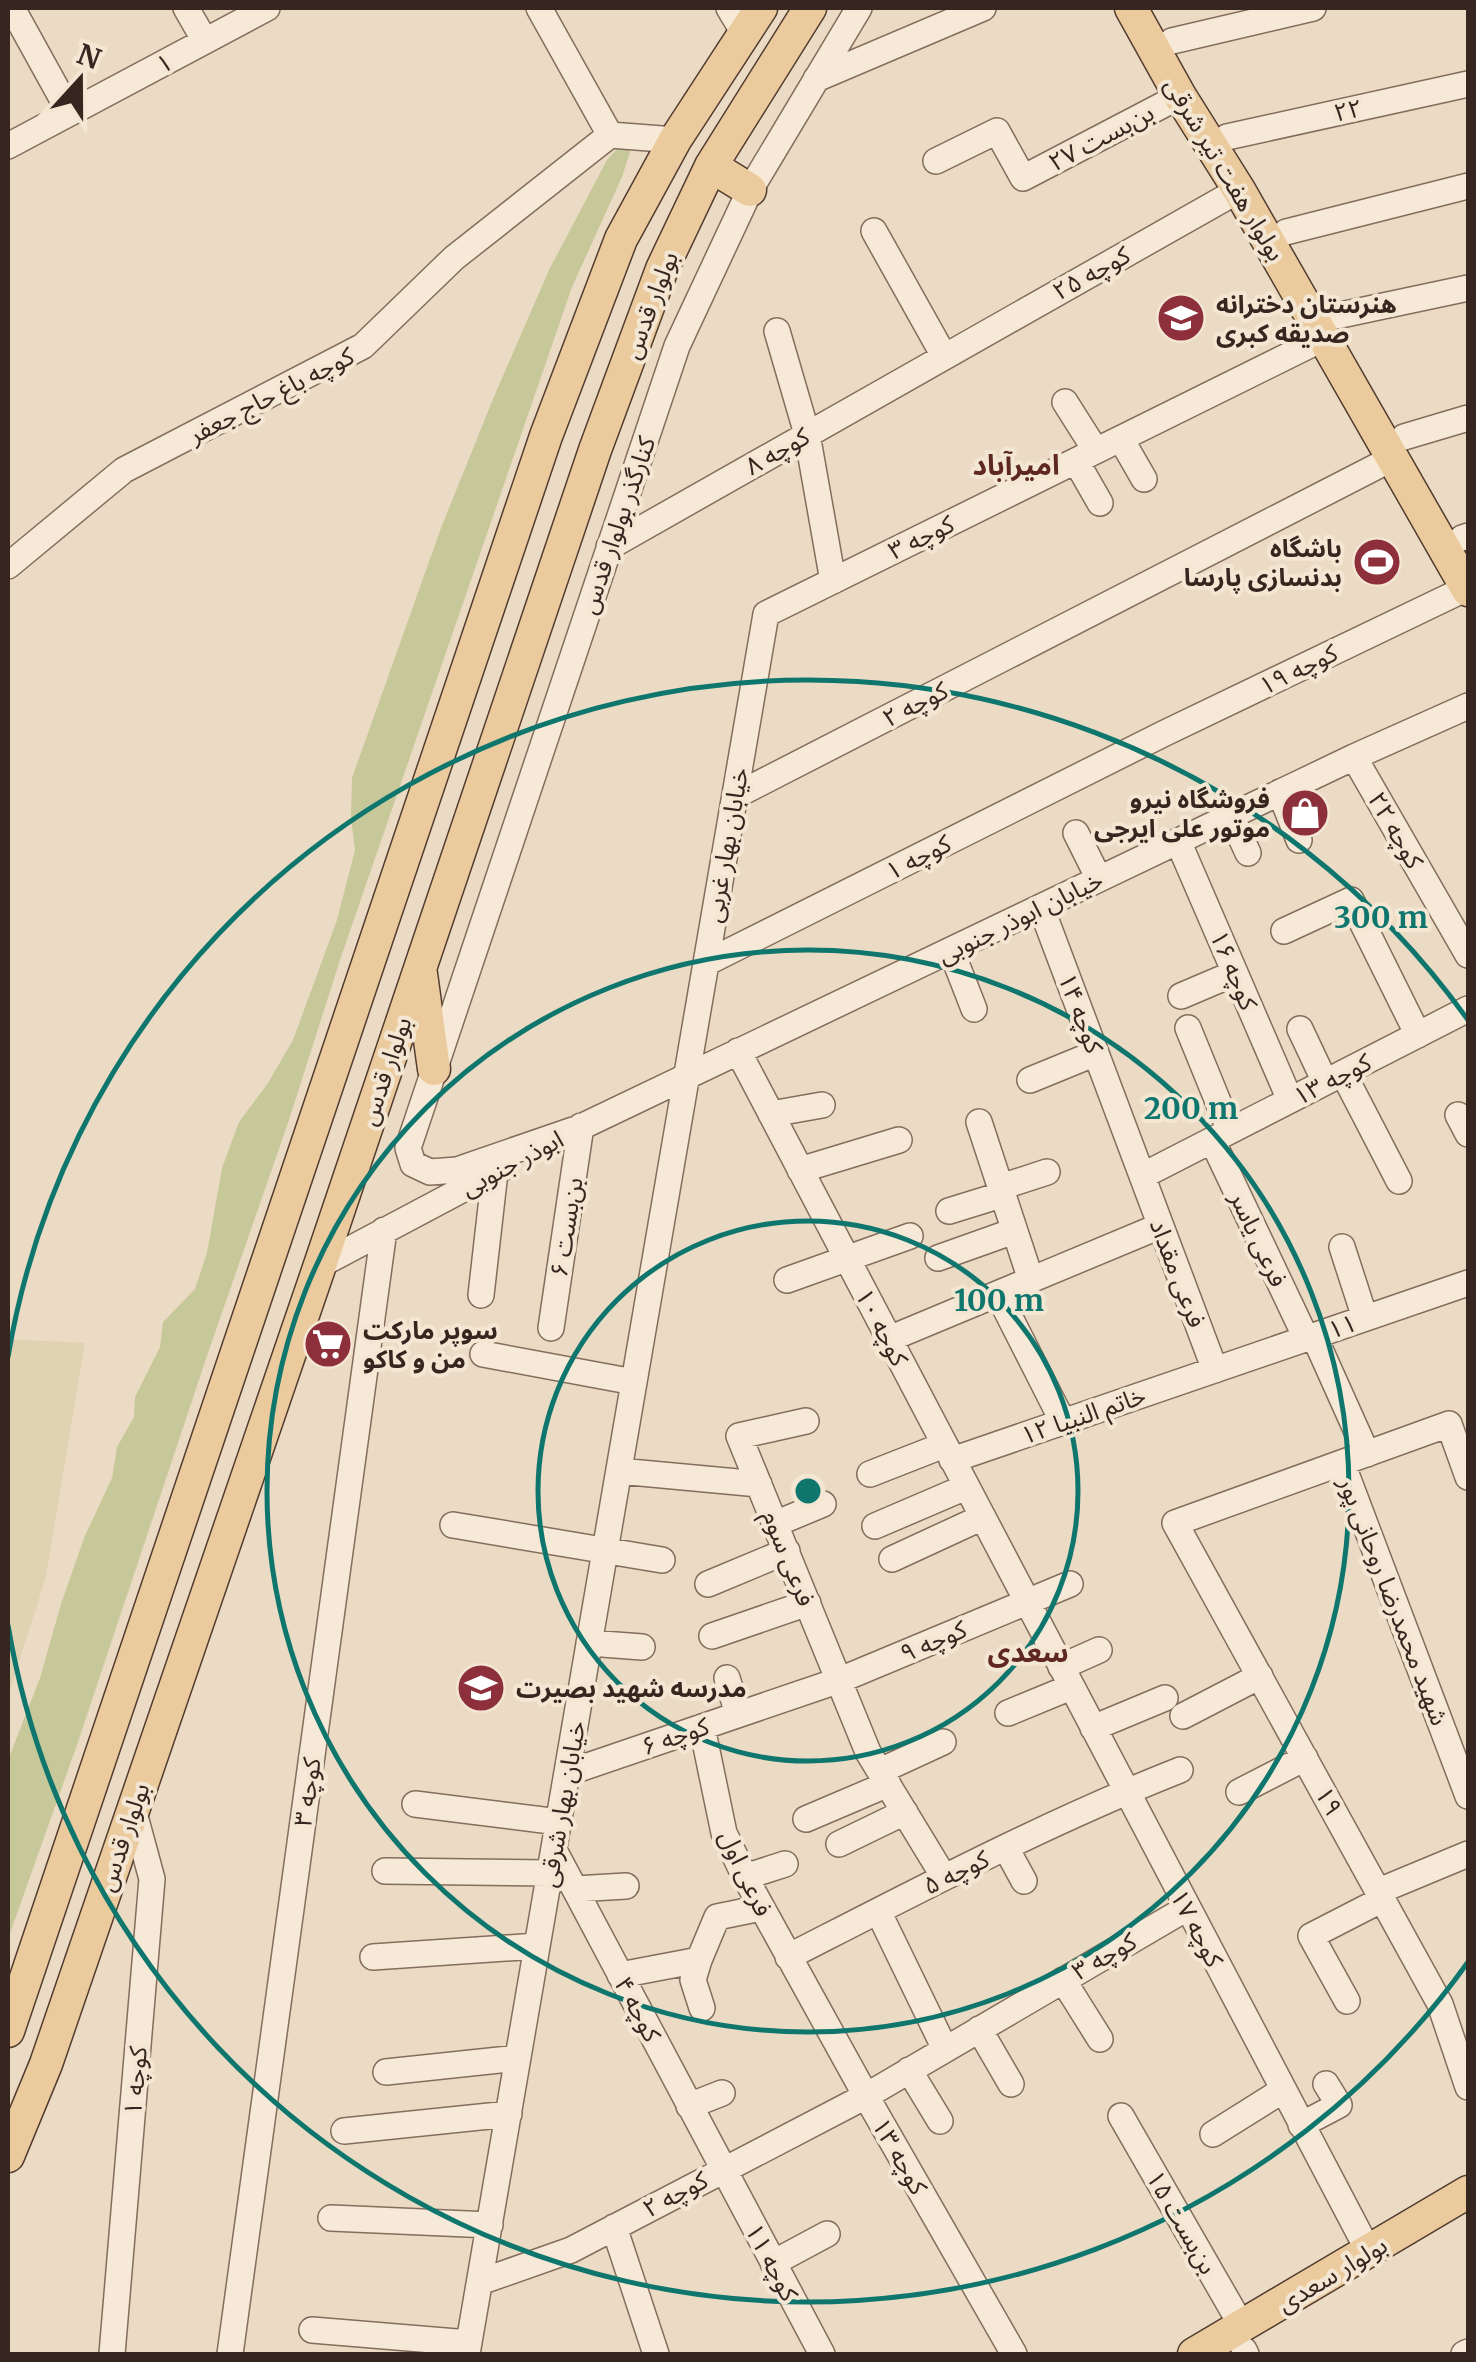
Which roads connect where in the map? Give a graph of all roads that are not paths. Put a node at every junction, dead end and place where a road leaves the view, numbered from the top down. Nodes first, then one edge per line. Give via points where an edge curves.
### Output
1 (12, 8) edge
2 (186, 8) edge
3 (268, 8) edge
4 (539, 8) edge
5 (810, 8) edge
6 (859, 8) edge
7 (983, 8) edge
8 (1131, 8) edge
9 (1152, 8) edge
10 (1313, 8) edge
11 (745, 16) edge
12 (204, 41) junction
13 (1172, 42) junction
14 (816, 80) junction
15 (1468, 84) edge
16 (1180, 96) junction
17 (70, 113) junction
18 (610, 135) junction
19 (1226, 136) junction
20 (676, 140) junction
21 (8, 146) edge
22 (936, 161) dead end
23 (711, 166) junction
24 (1468, 186) edge
25 (750, 190) junction
26 (1239, 190) junction
27 (874, 232) dead end
28 (1286, 232) junction
29 (1304, 282) junction
30 (1468, 288) edge
31 (1330, 327) junction
32 (778, 331) dead end
33 (944, 356) junction
34 (1065, 402) dead end
35 (1468, 418) edge
36 (808, 434) junction
37 (1121, 439) junction
38 (1399, 447) junction
39 (1086, 456) junction
40 (1144, 479) dead end
41 (1100, 503) dead end
42 (1466, 541) edge
43 (609, 547) junction
44 (8, 566) edge
45 (833, 581) junction
46 (1468, 589) edge
47 (766, 614) joint
48 (1468, 706) edge
49 (1130, 750) joint
50 (1354, 757) junction
51 (1280, 792) junction
52 (735, 796) junction
53 (1232, 816) junction
54 (1076, 833) dead end
55 (1299, 840) dead end
56 (1178, 841) junction
57 (1248, 853) dead end
58 (1099, 879) junction
59 (1040, 907) junction
60 (1284, 931) dead end
61 (951, 950) junction
62 (1468, 955) edge
63 (706, 963) junction
64 (420, 969) junction
65 (1235, 972) junction
66 (1182, 996) dead end
67 (974, 1009) dead end
68 (1468, 1009) edge
69 (1188, 1028) dead end
70 (1300, 1029) dead end
71 (1418, 1035) junction
72 (738, 1051) junction
73 (1096, 1054) junction
74 (434, 1069) junction
75 (686, 1076) junction
76 (1334, 1078) junction
77 (1030, 1080) dead end
78 (1290, 1100) junction
79 (822, 1105) dead end
80 (771, 1114) junction
81 (980, 1122) dead end
82 (577, 1128) junction
83 (1221, 1135) junction
84 (899, 1140) dead end
85 (800, 1170) junction
86 (495, 1172) junction
87 (1048, 1172) dead end
88 (1142, 1176) junction
89 (1399, 1181) dead end
90 (1003, 1191) junction
91 (949, 1211) dead end
92 (1160, 1226) junction
93 (384, 1230) junction
94 (1014, 1231) junction
95 (910, 1236) dead end
96 (1342, 1247) dead end
97 (938, 1258) dead end
98 (847, 1260) junction
99 (320, 1265) junction
100 (788, 1280) dead end
101 (1031, 1280) junction
102 (1468, 1283) edge
103 (998, 1294) junction
104 (481, 1295) dead end
105 (1365, 1318) junction
106 (550, 1328) dead end
107 (1310, 1337) junction
108 (889, 1339) junction
109 (483, 1354) dead end
110 (1215, 1370) junction
111 (634, 1382) junction
112 (806, 1421) dead end
113 (1062, 1422) junction
114 (948, 1452) junction
115 (1367, 1454) junction
116 (1342, 1463) junction
117 (619, 1471) junction
118 (870, 1474) dead end
119 (1468, 1477) edge
120 (759, 1484) junction
121 (966, 1487) junction
122 (823, 1504) dead end
123 (982, 1517) junction
124 (776, 1524) junction
125 (453, 1525) dead end
126 (875, 1526) dead end
127 (786, 1550) junction
128 (605, 1552) junction
129 (892, 1559) dead end
130 (662, 1560) dead end
131 (708, 1584) dead end
132 (1070, 1584) dead end
133 (1026, 1602) junction
134 (808, 1603) junction
135 (712, 1636) dead end
136 (589, 1643) junction
137 (642, 1648) dead end
138 (1099, 1650) dead end
139 (1260, 1676) junction
140 (1066, 1677) junction
141 (727, 1678) dead end
142 (840, 1680) junction
143 (1008, 1713) dead end
144 (738, 1714) junction
145 (702, 1727) junction
146 (1093, 1728) junction
147 (943, 1742) dead end
148 (1305, 1758) junction
149 (1180, 1770) dead end
150 (567, 1774) junction
151 (884, 1777) junction
152 (1126, 1792) junction
153 (1239, 1792) dead end
154 (1468, 1796) edge
155 (416, 1804) dead end
156 (133, 1809) junction
157 (905, 1812) junction
158 (806, 1819) dead end
159 (559, 1822) junction
160 (839, 1844) dead end
161 (1006, 1848) junction
162 (1468, 1854) edge
163 (552, 1862) junction
164 (785, 1864) dead end
165 (386, 1871) dead end
166 (744, 1877) junction
167 (944, 1877) junction
168 (1024, 1881) dead end
169 (626, 1886) dead end
170 (575, 1890) junction
171 (1381, 1895) junction
172 (761, 1908) junction
173 (1186, 1908) junction
174 (878, 1911) junction
175 (1092, 1932) dead end
176 (537, 1946) junction
177 (1107, 1954) junction
178 (373, 1956) dead end
179 (788, 1956) junction
180 (699, 1960) junction
181 (620, 1975) junction
182 (1062, 1980) junction
183 (1347, 2002) dead end
184 (702, 2008) dead end
185 (979, 2029) junction
186 (8, 2031) edge
187 (1100, 2039) dead end
188 (945, 2049) junction
189 (518, 2058) junction
190 (1464, 2060) edge
191 (909, 2070) junction
192 (386, 2072) dead end
193 (1011, 2084) dead end
194 (1326, 2084) dead end
195 (1468, 2087) edge
196 (1283, 2090) junction
197 (722, 2093) dead end
198 (866, 2096) junction
199 (689, 2106) junction
200 (509, 2114) junction
201 (1120, 2116) dead end
202 (940, 2121) dead end
203 (1301, 2125) junction
204 (344, 2131) dead end
205 (1213, 2134) dead end
206 (8, 2156) edge
207 (722, 2169) junction
208 (1468, 2192) edge
209 (1468, 2216) edge
210 (331, 2218) dead end
211 (490, 2225) junction
212 (614, 2227) junction
213 (827, 2234) dead end
214 (1368, 2252) junction
215 (773, 2263) junction
216 (480, 2282) junction
217 (312, 2330) dead end
218 (1242, 2347) edge
219 (468, 2348) edge
220 (112, 2354) edge
221 (230, 2354) edge
222 (656, 2354) edge
223 (821, 2354) edge
224 (1014, 2354) edge
225 (1194, 2354) edge

1 - 17 street
2 - 12 street
3 - 12 street, ۱
4 - 18 street
5 - 23 main road, بولوار قدس
6 - 14 street, کنارگذر بولوار قدس
7 - 14 street
8 - 16 main road, بولوار هفت تیر شرقی
9 - 13 main road, بولوار هفت تیر شرقی
10 - 13 street
11 - 20 main road, بولوار قدس
12 - 17 street, ۱
13 - 19 main road, بولوار هفت تیر شرقی
14 - 25 street, کنارگذر بولوار قدس
15 - 19 street, ۲۲
16 - 22 street, بن‌بست ۲۷ via 1023,178 997,131
16 - 26 main road, بولوار هفت تیر شرقی
17 - 21 street, ۱
18 - 20 street
18 - 44 street, کوچه باغ حاج جعفر via 454,258 363,346 124,470
19 - 28 main road, بولوار هفت تیر شرقی
20 - 186 main road, بولوار قدس via 621,239 546,436
23 - 25 main road
23 - 64 main road, بولوار قدس via 662,269 595,450
24 - 28 street
25 - 43 street, کنارگذر بولوار قدس via 676,346
26 - 29 main road, بولوار هفت تیر شرقی
26 - 33 street, کوچه ۲۵
27 - 33 street
28 - 29 main road, بولوار هفت تیر شرقی
29 - 31 main road, بولوار هفت تیر شرقی
30 - 31 street, کوچه ۳
31 - 37 street, کوچه ۳
31 - 38 main road, بولوار هفت تیر شرقی
32 - 36 street
33 - 36 street, کوچه ۸
34 - 39 street
35 - 38 street, کوچه ۲
36 - 43 street, کوچه ۸
36 - 45 street
37 - 39 street, کوچه ۳
37 - 40 street
38 - 42 main road, بولوار هفت تیر شرقی
38 - 46 main road, بولوار هفت تیر شرقی
38 - 52 street, کوچه ۲ via 1096,612
39 - 41 street
39 - 45 street, کوچه ۳
43 - 74 street, کنارگذر بولوار قدس
45 - 47 street, کوچه ۳
46 - 49 street, کوچه ۱۹
47 - 52 street, خیابان بهار غربی
48 - 50 street, خیابان ابوذر جنوبی
49 - 63 street, کوچه ۱
50 - 51 street, خیابان ابوذر جنوبی
50 - 62 street, کوچه ۲۲
51 - 53 street, خیابان ابوذر جنوبی
51 - 55 street
52 - 63 street, خیابان بهار غربی
53 - 56 street, خیابان ابوذر جنوبی
53 - 57 street
54 - 58 street
56 - 58 street, خیابان ابوذر جنوبی
56 - 65 street, کوچه ۱۶
58 - 59 street, خیابان ابوذر جنوبی
59 - 61 street, خیابان ابوذر جنوبی
59 - 73 street, کوچه ۱۴
60 - 71 street via 1351,900
61 - 67 street
61 - 72 street, خیابان ابوذر جنوبی
63 - 75 street, خیابان بهار غربی
64 - 74 main road
64 - 99 main road, بولوار قدس
65 - 66 street
65 - 78 street, کوچه ۱۶
68 - 71 street, کوچه ۱۳
69 - 83 street, فرعی یاسر
70 - 76 street
71 - 76 street, کوچه ۱۳
72 - 75 street, خیابان ابوذر جنوبی
72 - 80 street, کوچه ۱۰
73 - 77 street
73 - 88 street, کوچه ۱۴
74 - 82 street, ابوذر جنوبی via 408,1148 413,1164 430,1172 457,1170
75 - 82 street, خیابان ابوذر جنوبی
75 - 111 street, خیابان بهار شرقی
76 - 78 street, کوچه ۱۳
76 - 89 street
78 - 83 street, کوچه ۱۳
79 - 80 street
80 - 85 street, کوچه ۱۰
81 - 90 street
82 - 86 street, ابوذر جنوبی
82 - 106 street, بن‌بست ۶
83 - 88 street, کوچه ۱۳
83 - 107 street, فرعی یاسر
84 - 85 street
85 - 98 street, کوچه ۱۰
86 - 93 street, ابوذر جنوبی
86 - 104 street
87 - 90 street
88 - 92 street, فرعی مقداد
90 - 91 street
90 - 94 street
92 - 101 street
92 - 110 street, فرعی مقداد
93 - 99 street, ابوذر جنوبی
93 - 221 street, کوچه ۳
94 - 97 street
94 - 101 street
95 - 98 street
96 - 105 street
98 - 100 street
98 - 108 street, کوچه ۱۰
99 - 156 main road, بولوار قدس
101 - 103 street
102 - 105 street, ۱۱
103 - 108 street
103 - 113 street
105 - 107 street, ۱۱
107 - 110 street, ۱۱
107 - 115 street, فرعی یاسر
108 - 114 street, کوچه ۱۰
109 - 111 street
110 - 113 street, خاتم النبیا ۱۲
111 - 117 street, خیابان بهار شرقی
112 - 120 street, فرعی سوم via 739,1436
113 - 114 street, خاتم النبیا ۱۲
114 - 118 street
114 - 121 street, کوچه ۱۰
115 - 116 street
115 - 119 street via 1449,1424
116 - 139 street, ۱۹ via 1175,1522
116 - 154 street, شهید محمدرضا روحانی پور
117 - 120 street
117 - 128 street, خیابان بهار شرقی
120 - 124 street, فرعی سوم
121 - 123 street, کوچه ۱۰
121 - 126 street
122 - 124 street
123 - 129 street
123 - 133 street, کوچه ۱۰
124 - 127 street, فرعی سوم
125 - 128 street
127 - 131 street
127 - 134 street, فرعی سوم
128 - 130 street
128 - 136 street, خیابان بهار شرقی
132 - 133 street, کوچه ۹
133 - 140 street, کوچه ۱۷
133 - 142 street, کوچه ۹
134 - 135 street
134 - 142 street, فرعی سوم
136 - 137 street
136 - 150 street, خیابان بهار شرقی
138 - 140 street
139 - 146 street
139 - 148 street, ۱۹
140 - 143 street
140 - 146 street, کوچه ۱۷
141 - 144 street
142 - 144 street, کوچه ۶
142 - 151 street, فرعی سوم
144 - 145 street, کوچه ۶
145 - 150 street, کوچه ۶
145 - 166 street, فرعی اول via 724,1833
146 - 152 street, کوچه ۱۷
147 - 151 street
148 - 153 street
148 - 171 street, ۱۹
149 - 152 street, کوچه ۵
150 - 159 street, خیابان بهار شرقی
151 - 157 street
151 - 158 street
152 - 161 street, کوچه ۵
152 - 173 street, کوچه ۱۷
155 - 159 street
156 - 206 main road, بولوار قدس
156 - 220 street, کوچه ۱ via 152,1879
157 - 160 street
157 - 167 street
159 - 163 street, خیابان بهار شرقی
161 - 167 street, کوچه ۵
161 - 168 street
162 - 171 street
163 - 165 street
163 - 170 street, کوچه ۴
163 - 176 street, خیابان بهار شرقی
164 - 166 street
166 - 172 street, فرعی اول
167 - 174 street, کوچه ۵
169 - 170 street
170 - 181 street, کوچه ۴
171 - 183 street via 1311,1936
171 - 190 street, ۱۹
172 - 179 street, فرعی اول
172 - 180 street via 717,1918
173 - 177 street, کوچه ۳
173 - 196 street, کوچه ۱۷
174 - 179 street, کوچه ۵
174 - 188 street
175 - 177 street
176 - 178 street
176 - 189 street, خیابان بهار شرقی
177 - 182 street, کوچه ۳
179 - 198 street, کوچه ۱۳
180 - 181 street
180 - 184 street via 692,1980
181 - 199 street, کوچه ۴
182 - 185 street, کوچه ۳
182 - 187 street
185 - 188 street, کوچه ۳
185 - 193 street
188 - 191 street, کوچه ۳
189 - 192 street
189 - 200 street, خیابان بهار شرقی
190 - 195 street, ۱۹
191 - 198 street, کوچه ۳
191 - 202 street
194 - 203 street via 1338,2105
196 - 203 street, کوچه ۱۷
196 - 205 street
197 - 199 street
198 - 207 street, کوچه ۲
198 - 224 street, کوچه ۱۳
199 - 207 street, کوچه ۴
200 - 204 street
200 - 211 street, خیابان بهار شرقی
201 - 218 street, بن‌بست ۱۵
203 - 214 street, کوچه ۱۷
207 - 212 street, کوچه ۲
207 - 215 street, کوچه ۱۱
208 - 214 main road, بولوار سعدی
209 - 218 main road, بولوار سعدی
210 - 211 street
211 - 216 street, خیابان بهار شرقی
212 - 216 street, کوچه ۲
212 - 222 street
213 - 215 street
214 - 218 main road, بولوار سعدی
215 - 223 street, کوچه ۱۱
216 - 219 street, خیابان بهار شرقی
217 - 219 street
218 - 225 main road, بولوار سعدی

